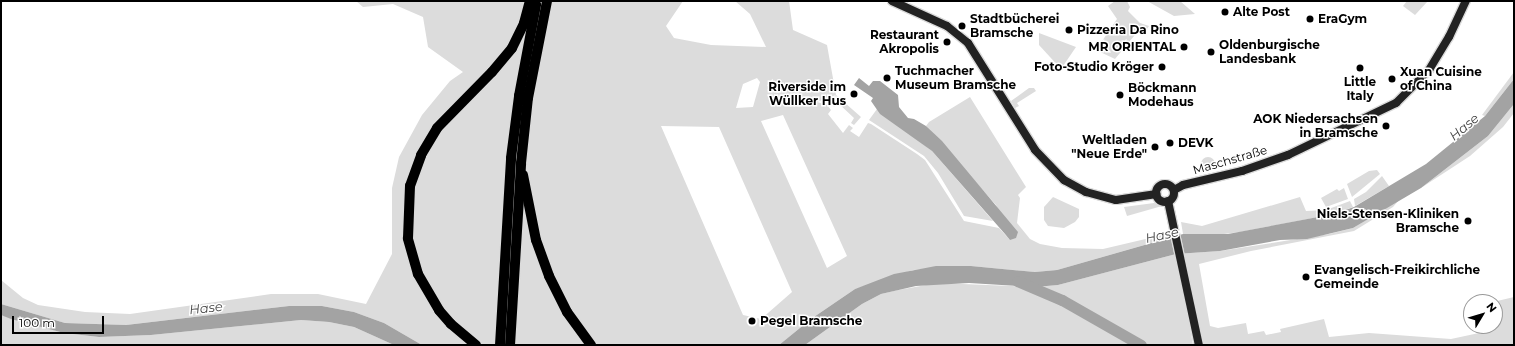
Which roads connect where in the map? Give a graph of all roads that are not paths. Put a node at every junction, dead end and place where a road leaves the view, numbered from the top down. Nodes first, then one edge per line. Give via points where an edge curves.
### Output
1 (530, 1) edge
2 (536, 1) edge
3 (546, 1) edge
4 (892, 1) edge
5 (1466, 1) edge
6 (521, 163) junction
7 (1174, 190) junction
8 (1157, 194) junction
9 (1168, 201) junction
10 (505, 343) edge
11 (476, 345) edge
12 (591, 345) edge
13 (1199, 345) edge

1 - 11 highway via 524,23 512,48 437,128 421,156 410,186 408,238 418,274 439,310
2 - 10 highway via 519,96 512,158
3 - 6 highway via 528,98
4 - 8 main road via 943,24 968,43 1035,150 1064,180 1086,192 1116,200
5 - 7 main road, Maschstraße via 1433,64 1396,103 1288,155 1242,171 1183,185
6 - 10 highway
6 - 12 highway via 531,222 549,276 567,312
7 - 8 main road via 1168,184 1162,184
7 - 9 main road via 1173,198
8 - 9 main road via 1161,200
9 - 13 main road via 1176,228

